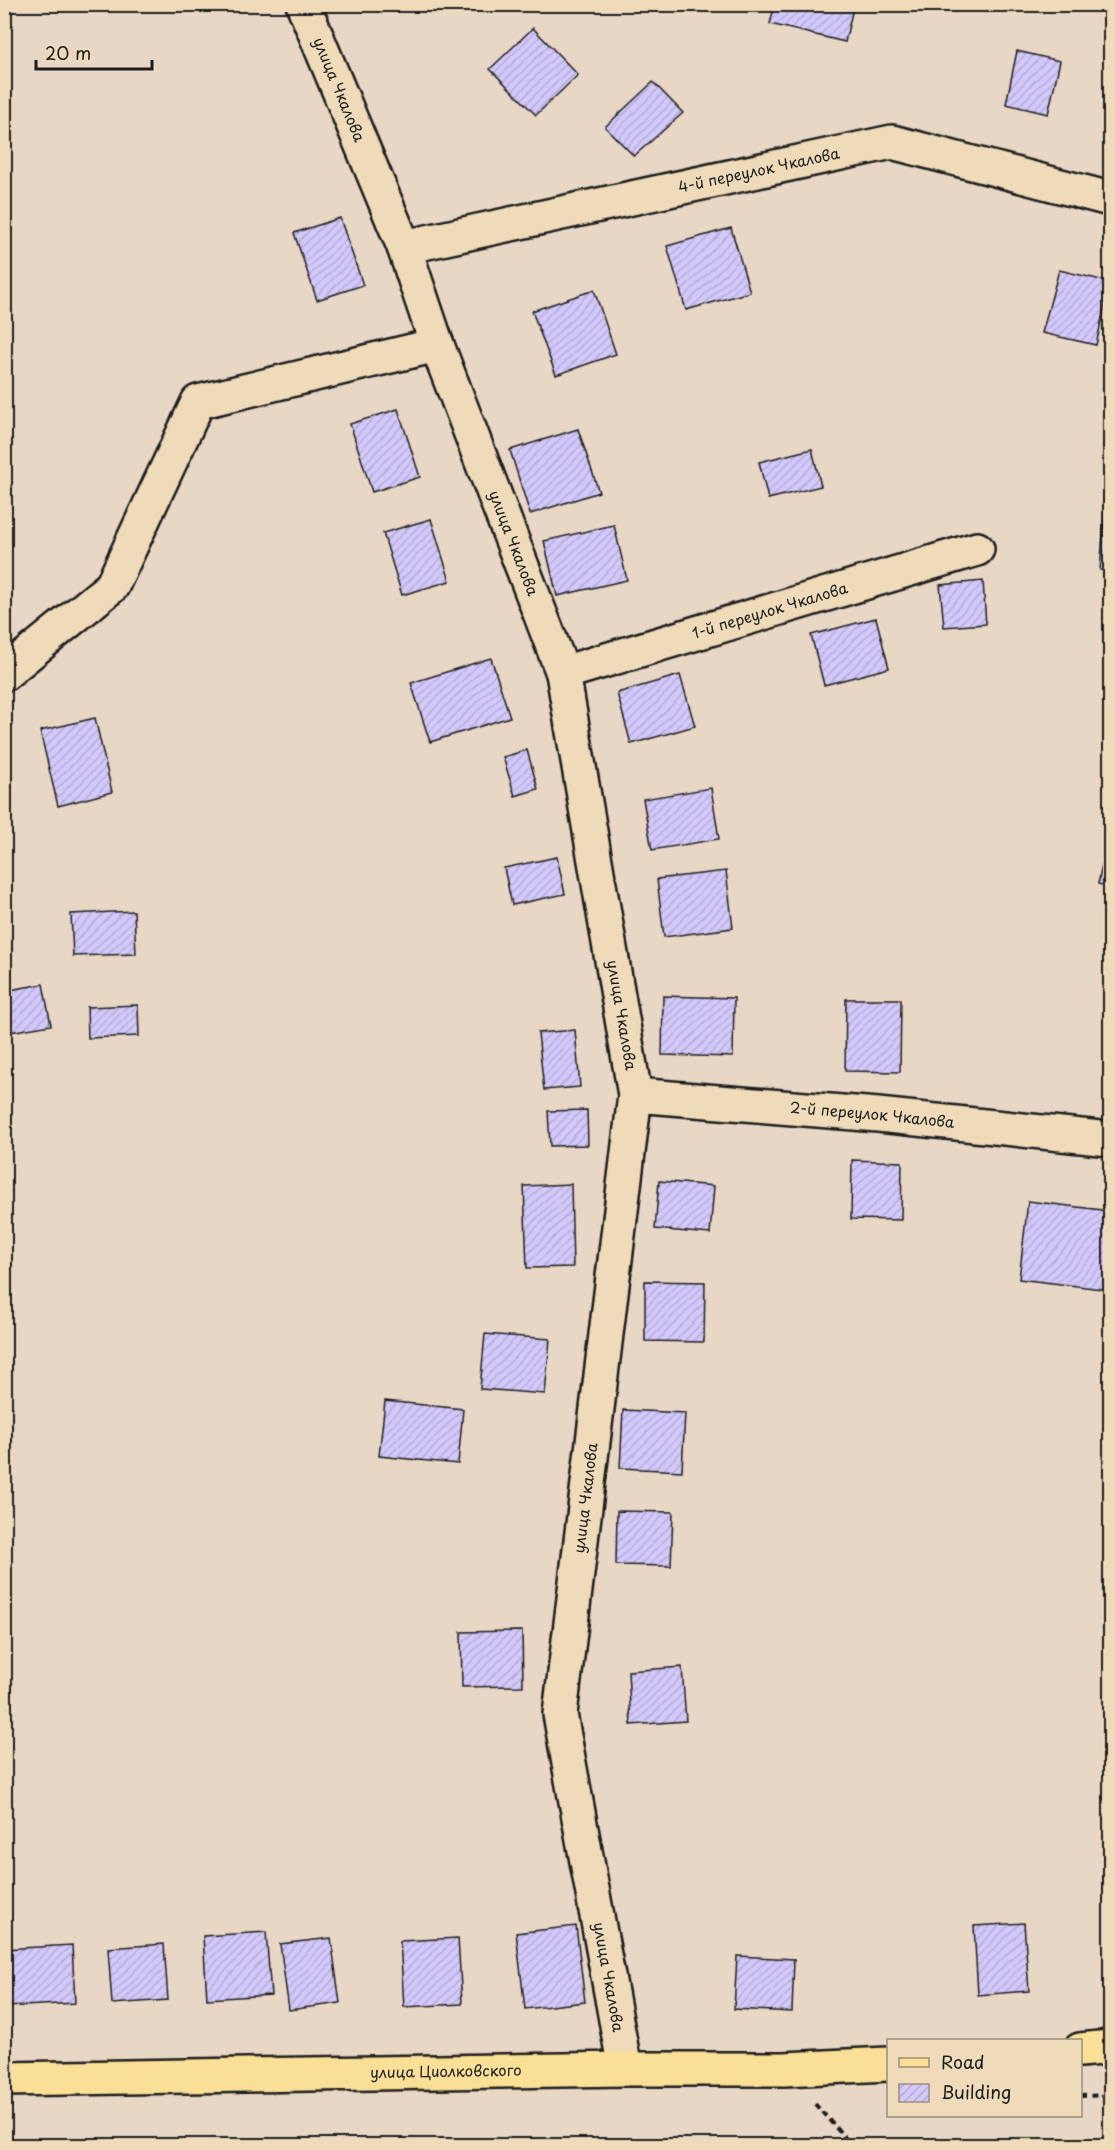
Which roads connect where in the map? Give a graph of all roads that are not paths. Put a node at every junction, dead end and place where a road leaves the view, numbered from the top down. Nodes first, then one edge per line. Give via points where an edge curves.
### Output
1 (303, 4) edge
2 (1110, 198) edge
3 (404, 248) junction
4 (437, 345) junction
5 (977, 549) dead end
6 (563, 672) junction
7 (4, 674) edge
8 (634, 1095) junction
9 (1110, 1139) edge
10 (1110, 2047) edge
11 (1082, 2050) edge
12 (887, 2064) edge
13 (625, 2069) junction
14 (4, 2079) edge

1 - 3 street, улица Чкалова
2 - 3 street, 4-й переулок Чкалова via 892,142
3 - 4 street, улица Чкалова
4 - 6 street, улица Чкалова
4 - 7 street via 198,402 112,586
5 - 6 street, 1-й переулок Чкалова
6 - 8 street, улица Чкалова
8 - 9 street, 2-й переулок Чкалова via 878,1114
8 - 13 street, улица Чкалова via 560,1714
10 - 11 main road
12 - 13 main road, улица Циолковского via 784,2069
13 - 14 main road, улица Циолковского

